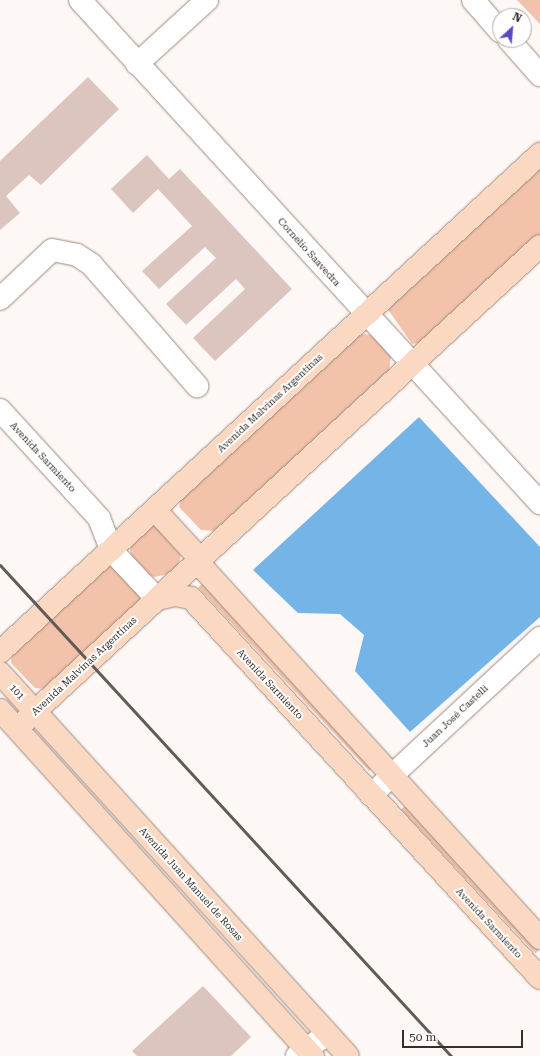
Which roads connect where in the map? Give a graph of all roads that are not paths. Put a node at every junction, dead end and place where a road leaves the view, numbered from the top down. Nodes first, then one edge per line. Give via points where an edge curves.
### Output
1 (80, 0) edge
2 (207, 0) edge
3 (473, 0) edge
4 (492, 21) edge
5 (515, 48) edge
6 (137, 64) junction
7 (540, 75) edge
8 (540, 154) edge
9 (540, 246) edge
10 (0, 299) edge
11 (366, 314) junction
12 (411, 364) junction
13 (197, 386) dead end
14 (0, 410) edge
15 (540, 503) edge
16 (155, 510) junction
17 (111, 550) junction
18 (200, 559) junction
19 (157, 599) junction
20 (540, 638) edge
21 (0, 652) edge
22 (0, 673) edge
23 (0, 710) edge
24 (35, 712) junction
25 (16, 728) junction
26 (390, 775) junction
27 (371, 795) junction
28 (540, 938) edge
29 (540, 978) edge
30 (327, 1034) junction
31 (305, 1053) edge
32 (348, 1056) edge

1 - 6 street, Cornelio Saavedra
2 - 6 street
3 - 4 street
5 - 7 street
6 - 11 street, Cornelio Saavedra
8 - 11 main road, Avenida Malvinas Argentinas
9 - 12 main road, Avenida Malvinas Argentinas
10 - 13 street via 52,250 77,255 91,264
11 - 12 street, Cornelio Saavedra
11 - 16 main road, Avenida Malvinas Argentinas
12 - 15 street, Cornelio Saavedra
12 - 18 main road, Avenida Malvinas Argentinas
14 - 17 street, Avenida Sarmiento via 99,518
16 - 17 main road, Avenida Malvinas Argentinas
16 - 18 main road
17 - 19 street, Avenida Sarmiento
17 - 21 main road, Avenida Malvinas Argentinas
18 - 19 main road, Avenida Malvinas Argentinas
18 - 26 main road via 202,568
19 - 24 main road, Avenida Malvinas Argentinas
19 - 27 main road, Avenida Sarmiento via 175,595 191,598
20 - 26 street, Juan José Castelli
22 - 24 main road, 101
23 - 25 main road
24 - 25 main road, Avenida Malvinas Argentinas
24 - 30 main road, Avenida Juan Manuel de Rosas
25 - 31 main road
26 - 27 street, Juan José Castelli
26 - 28 main road
27 - 29 main road, Avenida Sarmiento
30 - 31 street
30 - 32 main road, Avenida Juan Manuel de Rosas

